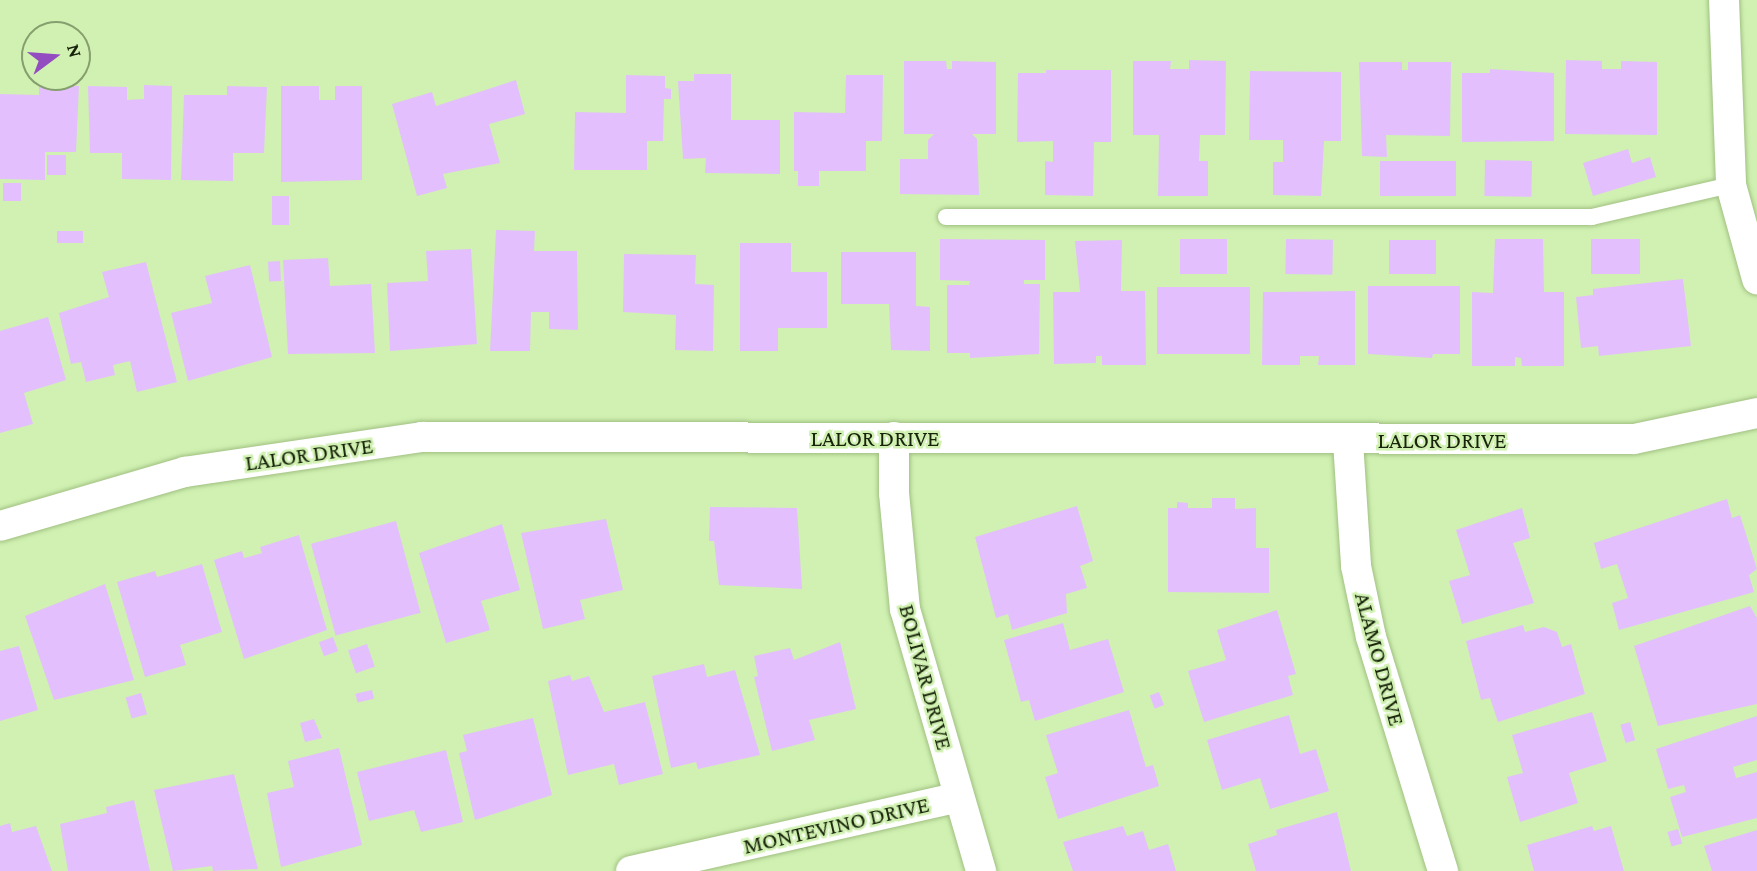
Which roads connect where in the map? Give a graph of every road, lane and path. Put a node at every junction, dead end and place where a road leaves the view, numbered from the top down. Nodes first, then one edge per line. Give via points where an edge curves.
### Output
1 (1724, 0) edge
2 (1731, 185) junction
3 (946, 218) dead end
4 (1757, 279) edge
5 (1757, 413) edge
6 (894, 438) junction
7 (1349, 441) junction
8 (0, 526) edge
9 (959, 797) junction
10 (631, 871) edge
11 (981, 871) edge
12 (1443, 871) edge

1 - 2 street
2 - 3 lane via 1592,217
2 - 4 street
5 - 7 street, LALOR DRIVE via 1634,439
6 - 7 street, LALOR DRIVE
6 - 8 street, LALOR DRIVE via 422,438 185,472
6 - 9 street, BOLIVAR DRIVE via 894,493 905,609
7 - 12 street, ALAMO DRIVE via 1356,566 1371,636
9 - 10 street, MONTEVINO DRIVE
9 - 11 street, BOLIVAR DRIVE

